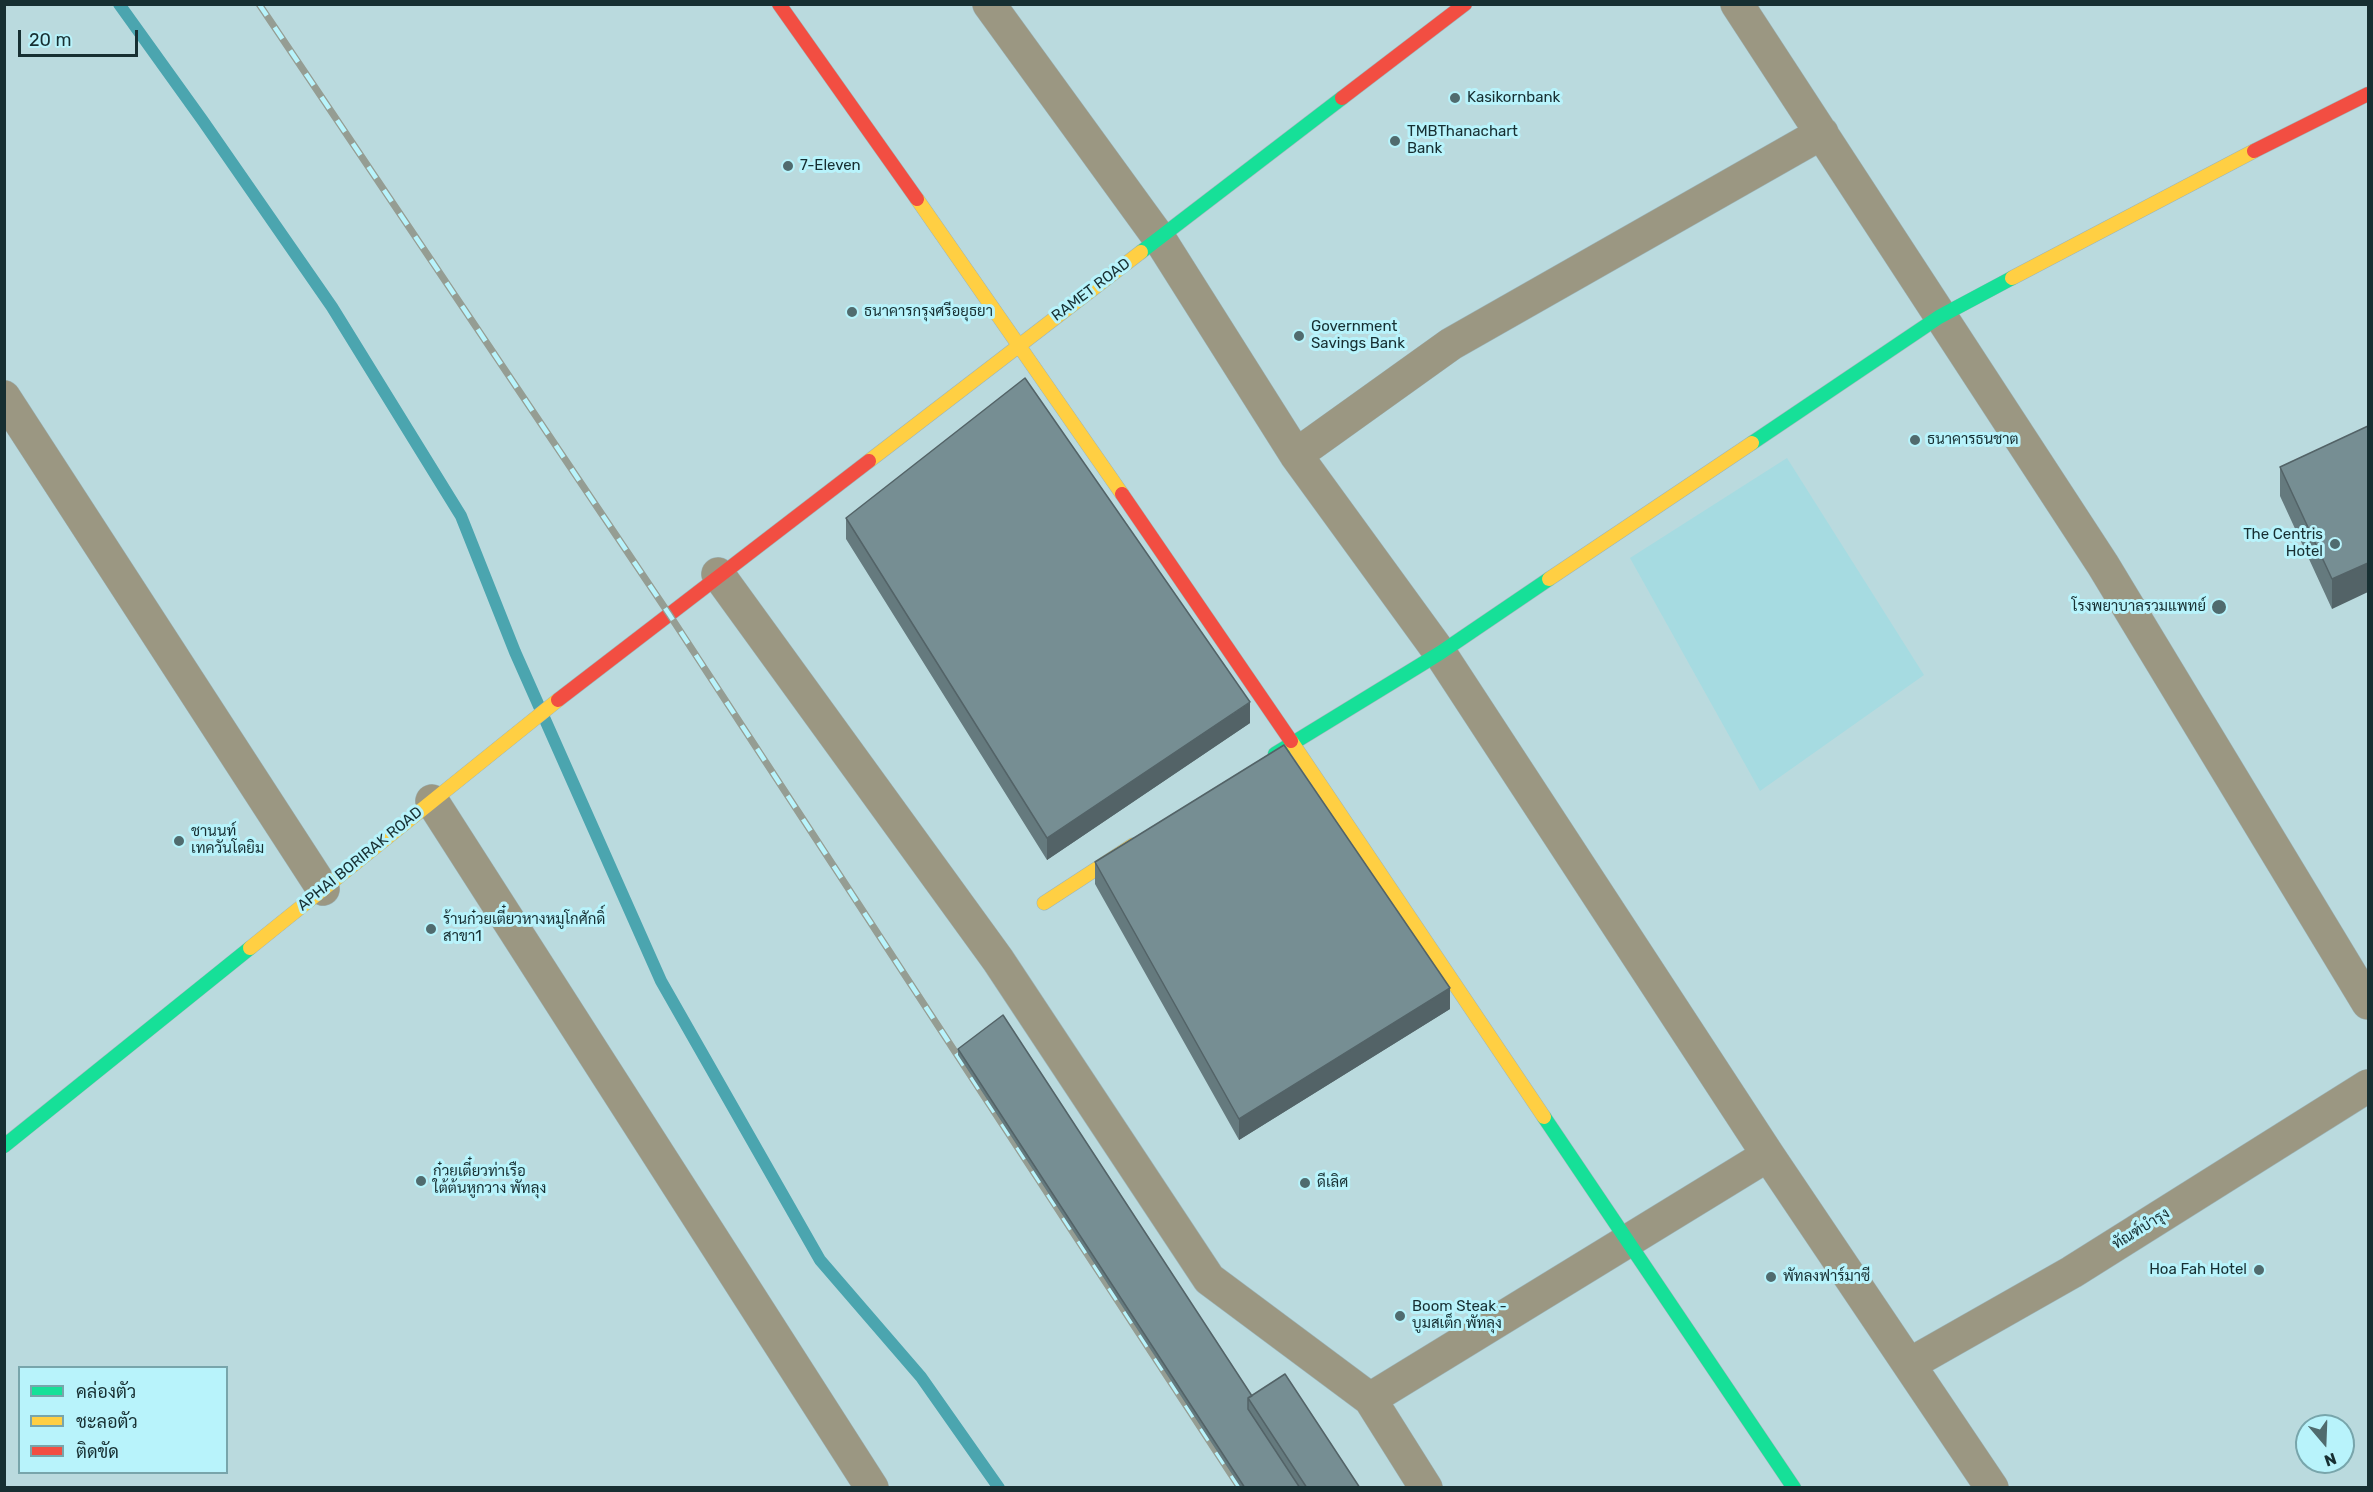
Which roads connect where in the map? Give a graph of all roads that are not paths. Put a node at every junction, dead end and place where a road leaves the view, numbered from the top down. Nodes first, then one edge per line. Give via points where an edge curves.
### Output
1 (779, 4) edge
2 (989, 4) edge
3 (1465, 4) edge
4 (1737, 4) edge
5 (2368, 94) edge
6 (1822, 133) junction
7 (1160, 238) junction
8 (1939, 317) junction
9 (1020, 344) junction
10 (4, 397) edge
11 (1296, 455) junction
12 (718, 574) junction
13 (1440, 653) junction
14 (1292, 743) junction
15 (1262, 762) edge
16 (432, 801) junction
17 (1143, 839) edge
18 (323, 889) junction
19 (1044, 903) dead end
20 (2368, 1003) edge
21 (2368, 1086) edge
22 (4, 1146) edge
23 (1768, 1155) junction
24 (1626, 1240) junction
25 (1910, 1364) junction
26 (1370, 1399) junction
27 (872, 1488) edge
28 (1426, 1488) edge
29 (1794, 1488) edge
30 (1992, 1488) edge

1 - 9 street
2 - 7 street
3 - 7 street, RAMET ROAD
4 - 6 street
5 - 8 street
6 - 8 street
6 - 11 street via 1451,344
7 - 9 street, RAMET ROAD
7 - 11 street
8 - 13 street
8 - 20 street via 2103,565
9 - 12 street, RAMET ROAD
9 - 14 street
10 - 18 street
11 - 13 street
12 - 16 street, APHAI BORIRAK ROAD
12 - 26 street via 998,960 1209,1279
13 - 14 street
13 - 23 street
14 - 15 street
14 - 24 street
16 - 18 street, APHAI BORIRAK ROAD
16 - 27 street
17 - 19 street
18 - 22 street, APHAI BORIRAK ROAD
21 - 25 street, ทัณฑ์บำรุง via 2072,1272
23 - 24 street
23 - 25 street
24 - 26 street
24 - 29 street
25 - 30 street
26 - 28 street

